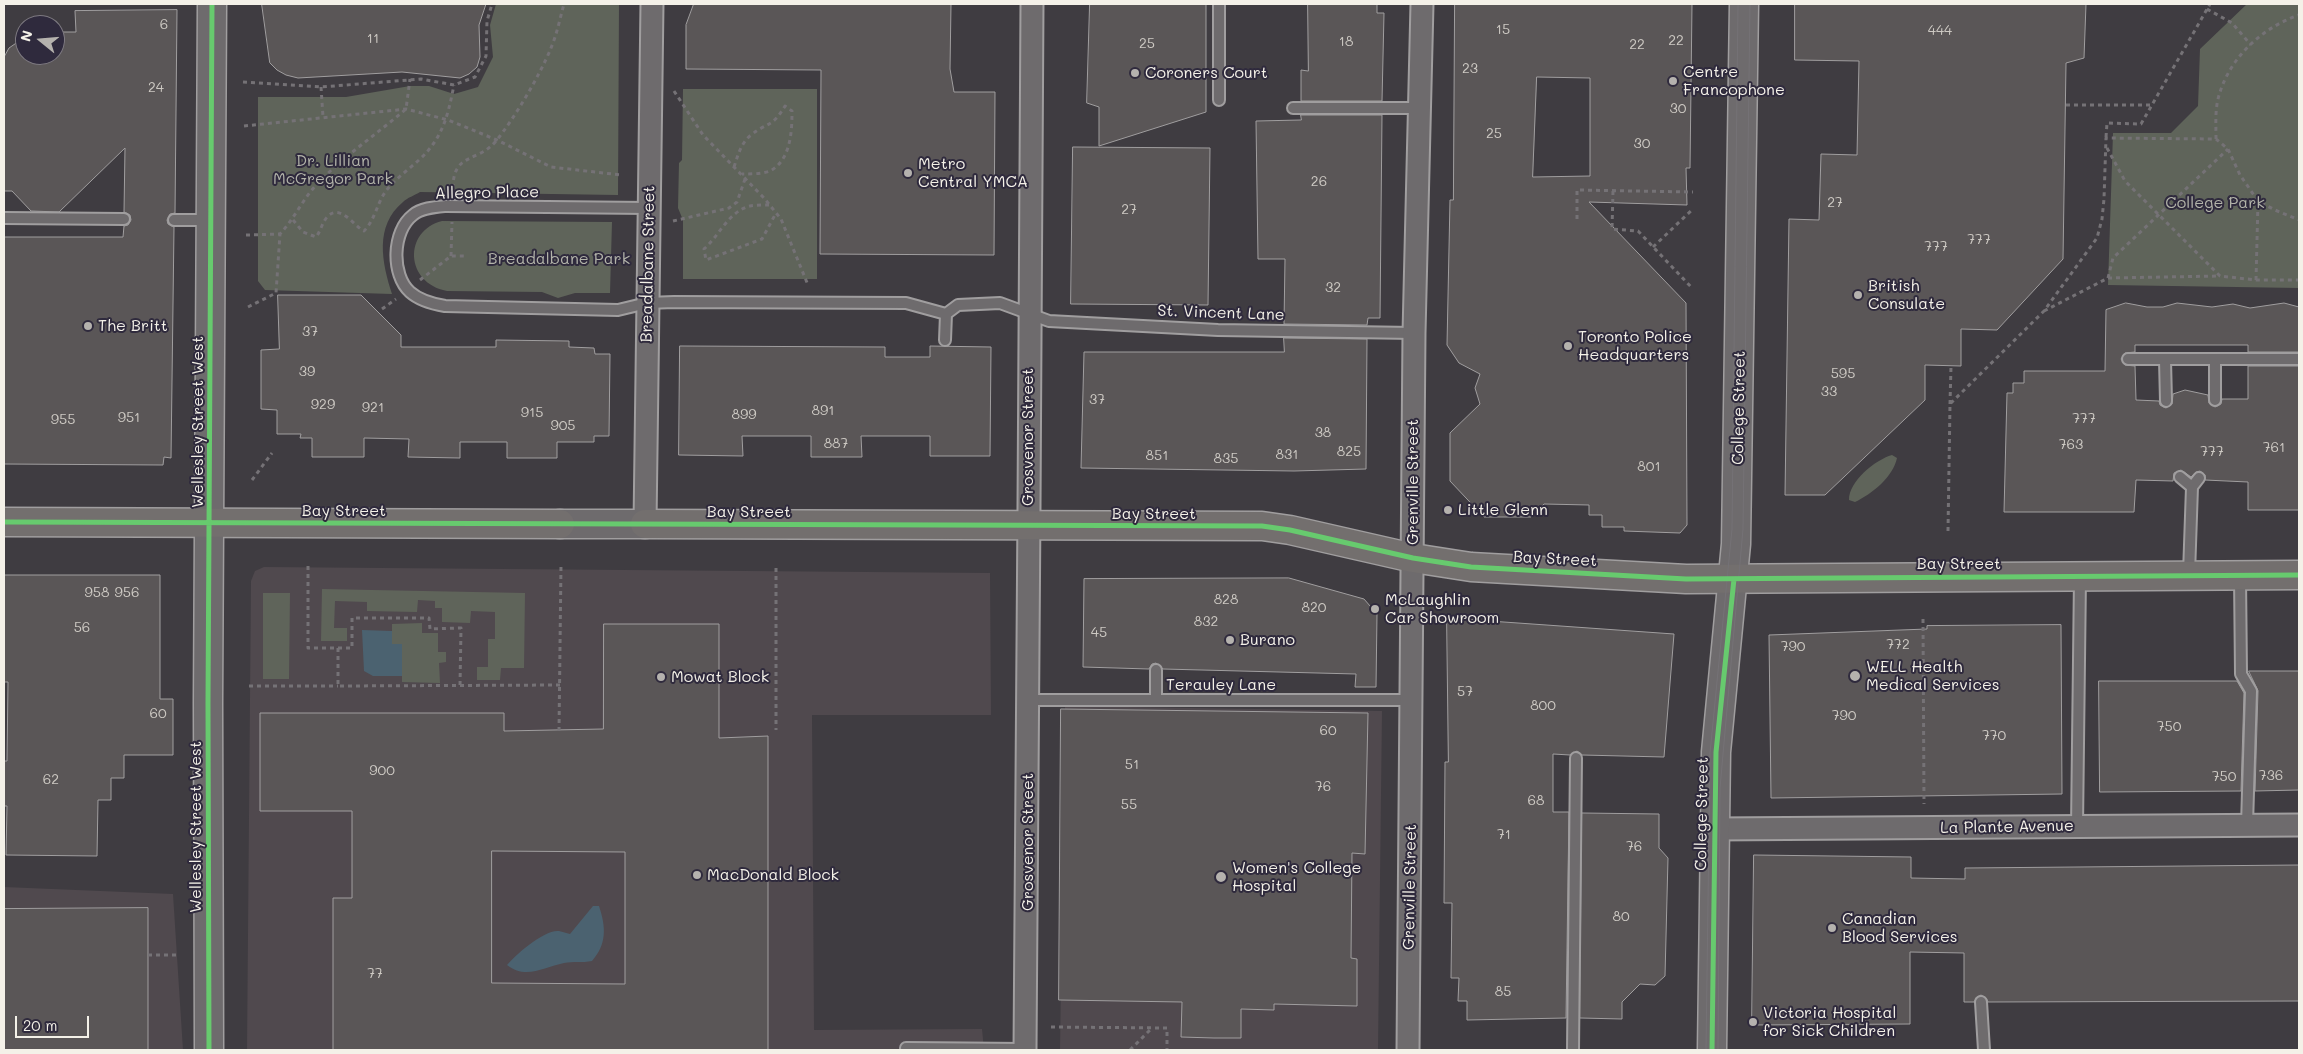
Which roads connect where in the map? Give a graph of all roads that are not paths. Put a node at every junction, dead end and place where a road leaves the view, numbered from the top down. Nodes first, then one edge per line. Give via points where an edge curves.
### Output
1 (212, 4) edge
2 (652, 4) edge
3 (1032, 4) edge
4 (1219, 4) edge
5 (1422, 4) edge
6 (1744, 4) edge
7 (1219, 100) dead end
8 (1292, 108) dead end
9 (1421, 108) junction
10 (648, 208) junction
11 (4, 218) edge
12 (124, 219) dead end
13 (174, 220) dead end
14 (211, 220) junction
15 (647, 303) junction
16 (1028, 313) junction
17 (946, 314) junction
18 (1414, 333) junction
19 (945, 340) dead end
20 (2128, 359) dead end
21 (2299, 359) edge
22 (2165, 360) junction
23 (2215, 360) junction
24 (2215, 400) dead end
25 (2166, 401) dead end
26 (2180, 477) dead end
27 (2199, 478) dead end
28 (2192, 487) junction
29 (4, 522) edge
30 (210, 523) junction
31 (644, 524) junction
32 (1028, 526) junction
33 (1413, 558) junction
34 (2189, 575) junction
35 (2240, 575) junction
36 (2299, 575) edge
37 (2080, 576) junction
38 (1734, 579) junction
39 (1156, 670) dead end
40 (1029, 700) junction
41 (1156, 700) junction
42 (1413, 700) junction
43 (1576, 758) dead end
44 (2299, 824) edge
45 (2247, 825) junction
46 (2077, 827) junction
47 (1714, 829) junction
48 (1981, 1002) dead end
49 (906, 1048) dead end
50 (209, 1050) edge
51 (1025, 1050) edge
52 (1408, 1050) edge
53 (1573, 1050) edge
54 (1712, 1050) edge
55 (1984, 1050) edge

1 - 14 main road, Wellesley Street West
2 - 10 street, Breadalbane Street
3 - 16 street, Grosvenor Street
4 - 7 lane
5 - 9 street, Grenville Street
6 - 38 main road, College Street
8 - 9 lane
9 - 18 street, Grenville Street
10 - 15 street, Breadalbane Street
10 - 15 lane, Allegro Place via 452,206 425,209 405,224 399,238 397,258 398,270 408,290 431,304 618,310
11 - 12 lane
13 - 14 lane
14 - 30 main road, Wellesley Street West
15 - 17 lane via 906,303
15 - 31 street, Breadalbane Street
16 - 17 lane, St. Vincent Lane via 1000,303 958,305
16 - 18 lane, St. Vincent Lane via 1049,321 1218,330
16 - 32 street, Grosvenor Street
17 - 19 lane
18 - 33 street, Grenville Street
20 - 22 lane
21 - 23 lane
22 - 23 lane
22 - 25 lane
23 - 24 lane
26 - 28 lane
27 - 28 lane
28 - 34 lane
29 - 30 main road, Bay Street
30 - 31 main road, Bay Street
30 - 50 main road, Wellesley Street West
31 - 32 main road, Bay Street
32 - 33 main road, Bay Street via 1262,526 1338,539
32 - 40 street, Grosvenor Street
33 - 38 main road, Bay Street via 1471,567
33 - 42 street, Grenville Street
34 - 35 main road, Bay Street
34 - 37 main road, Bay Street
35 - 36 main road, Bay Street
35 - 45 lane via 2241,674 2251,691
37 - 38 main road, Bay Street
37 - 46 lane
38 - 47 main road, College Street via 1716,752
39 - 41 lane
40 - 41 lane, Terauley Lane
40 - 51 street, Grosvenor Street
41 - 42 lane, Terauley Lane
42 - 52 street, Grenville Street
43 - 53 lane
44 - 45 street, La Plante Avenue
45 - 46 street, La Plante Avenue
46 - 47 street, La Plante Avenue
47 - 54 main road, College Street
48 - 55 lane
49 - 51 lane

